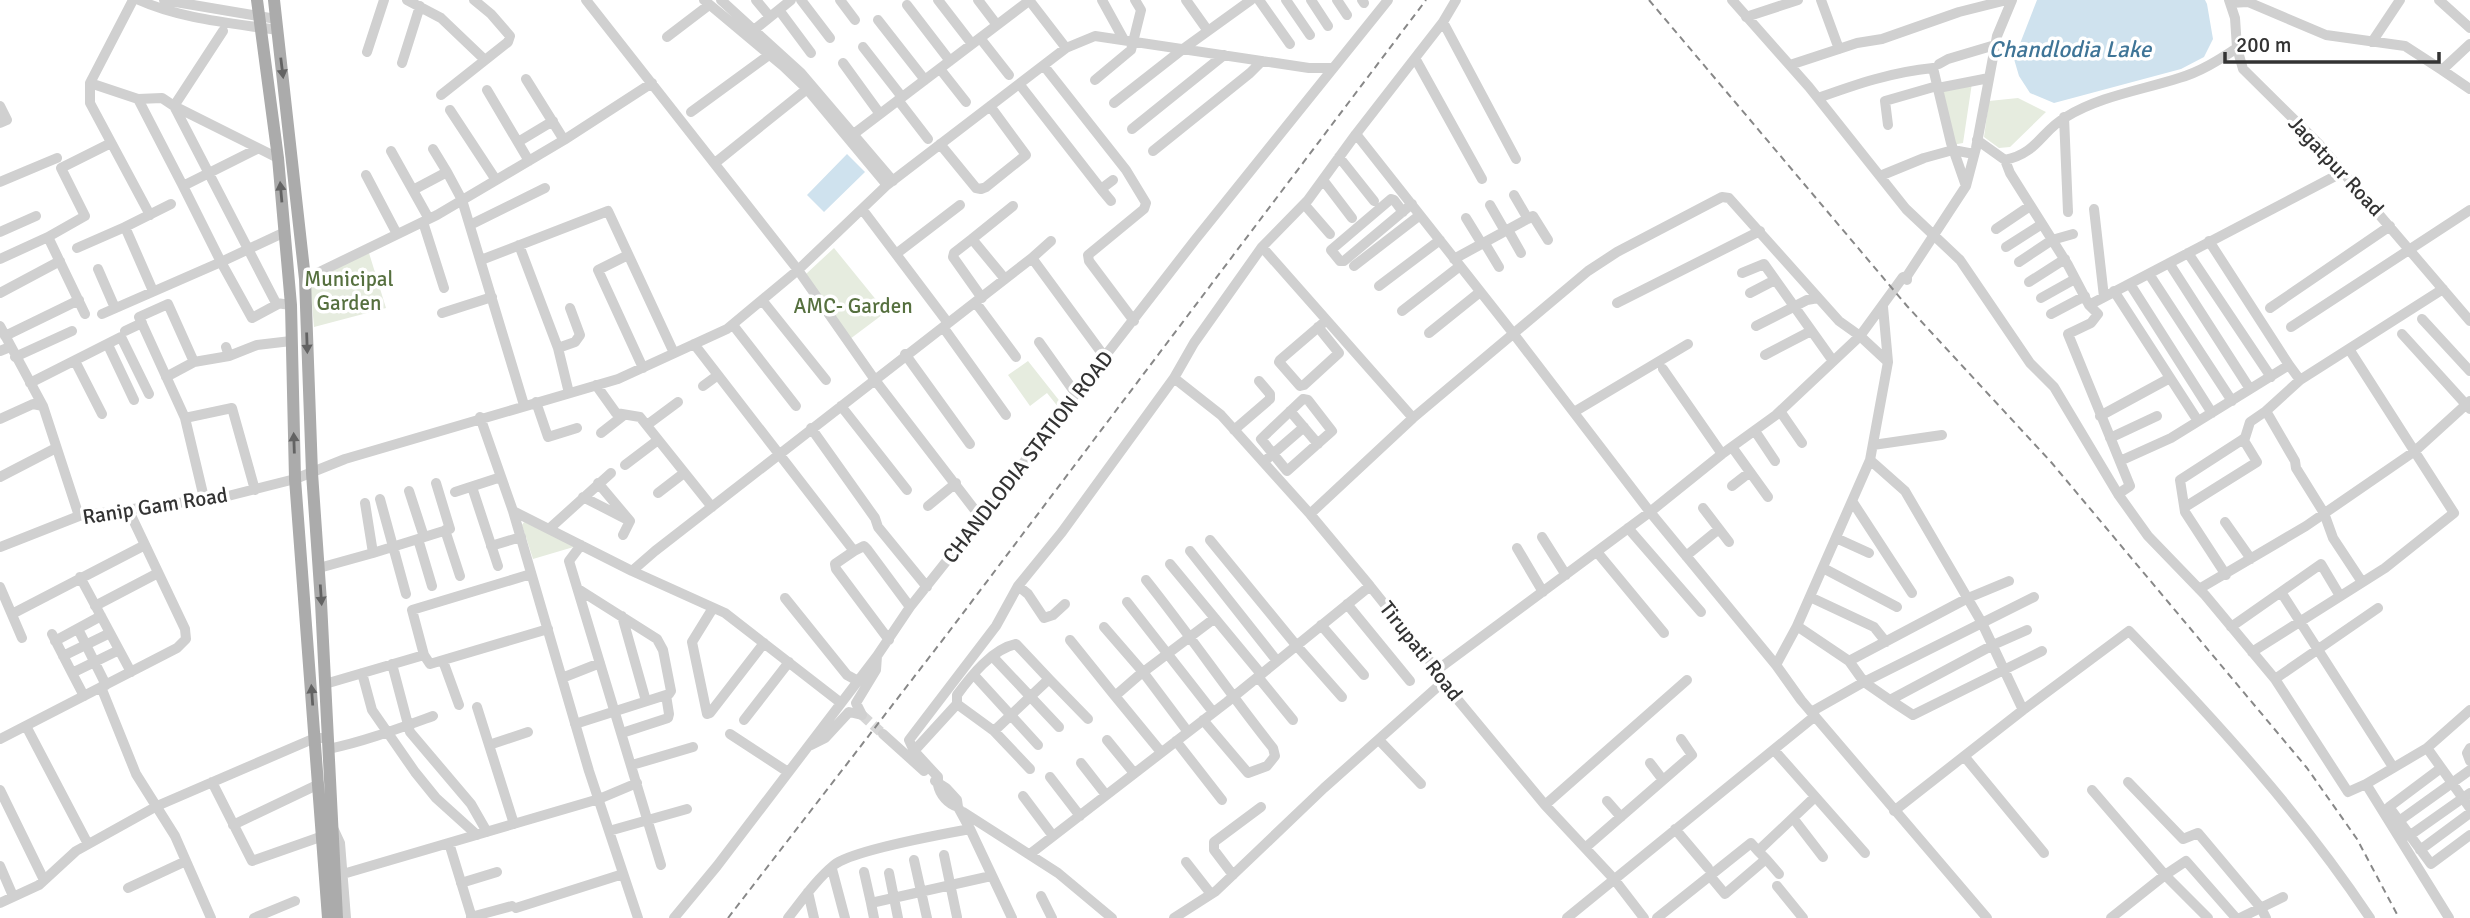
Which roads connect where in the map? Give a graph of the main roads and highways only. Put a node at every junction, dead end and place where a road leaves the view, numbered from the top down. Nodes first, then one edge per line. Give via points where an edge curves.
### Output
1 (257, 0) edge
2 (274, 0) edge
3 (324, 741) junction
4 (328, 831) junction
5 (328, 849) junction
6 (326, 918) edge
7 (337, 918) edge

3 -> 1 main road via 295,479 291,341 284,304 285,232
2 -> 3 main road via 305,279
3 - 4 main road
3 - 4 main road via 319,784
4 - 5 main road
5 - 6 main road
5 - 7 main road

